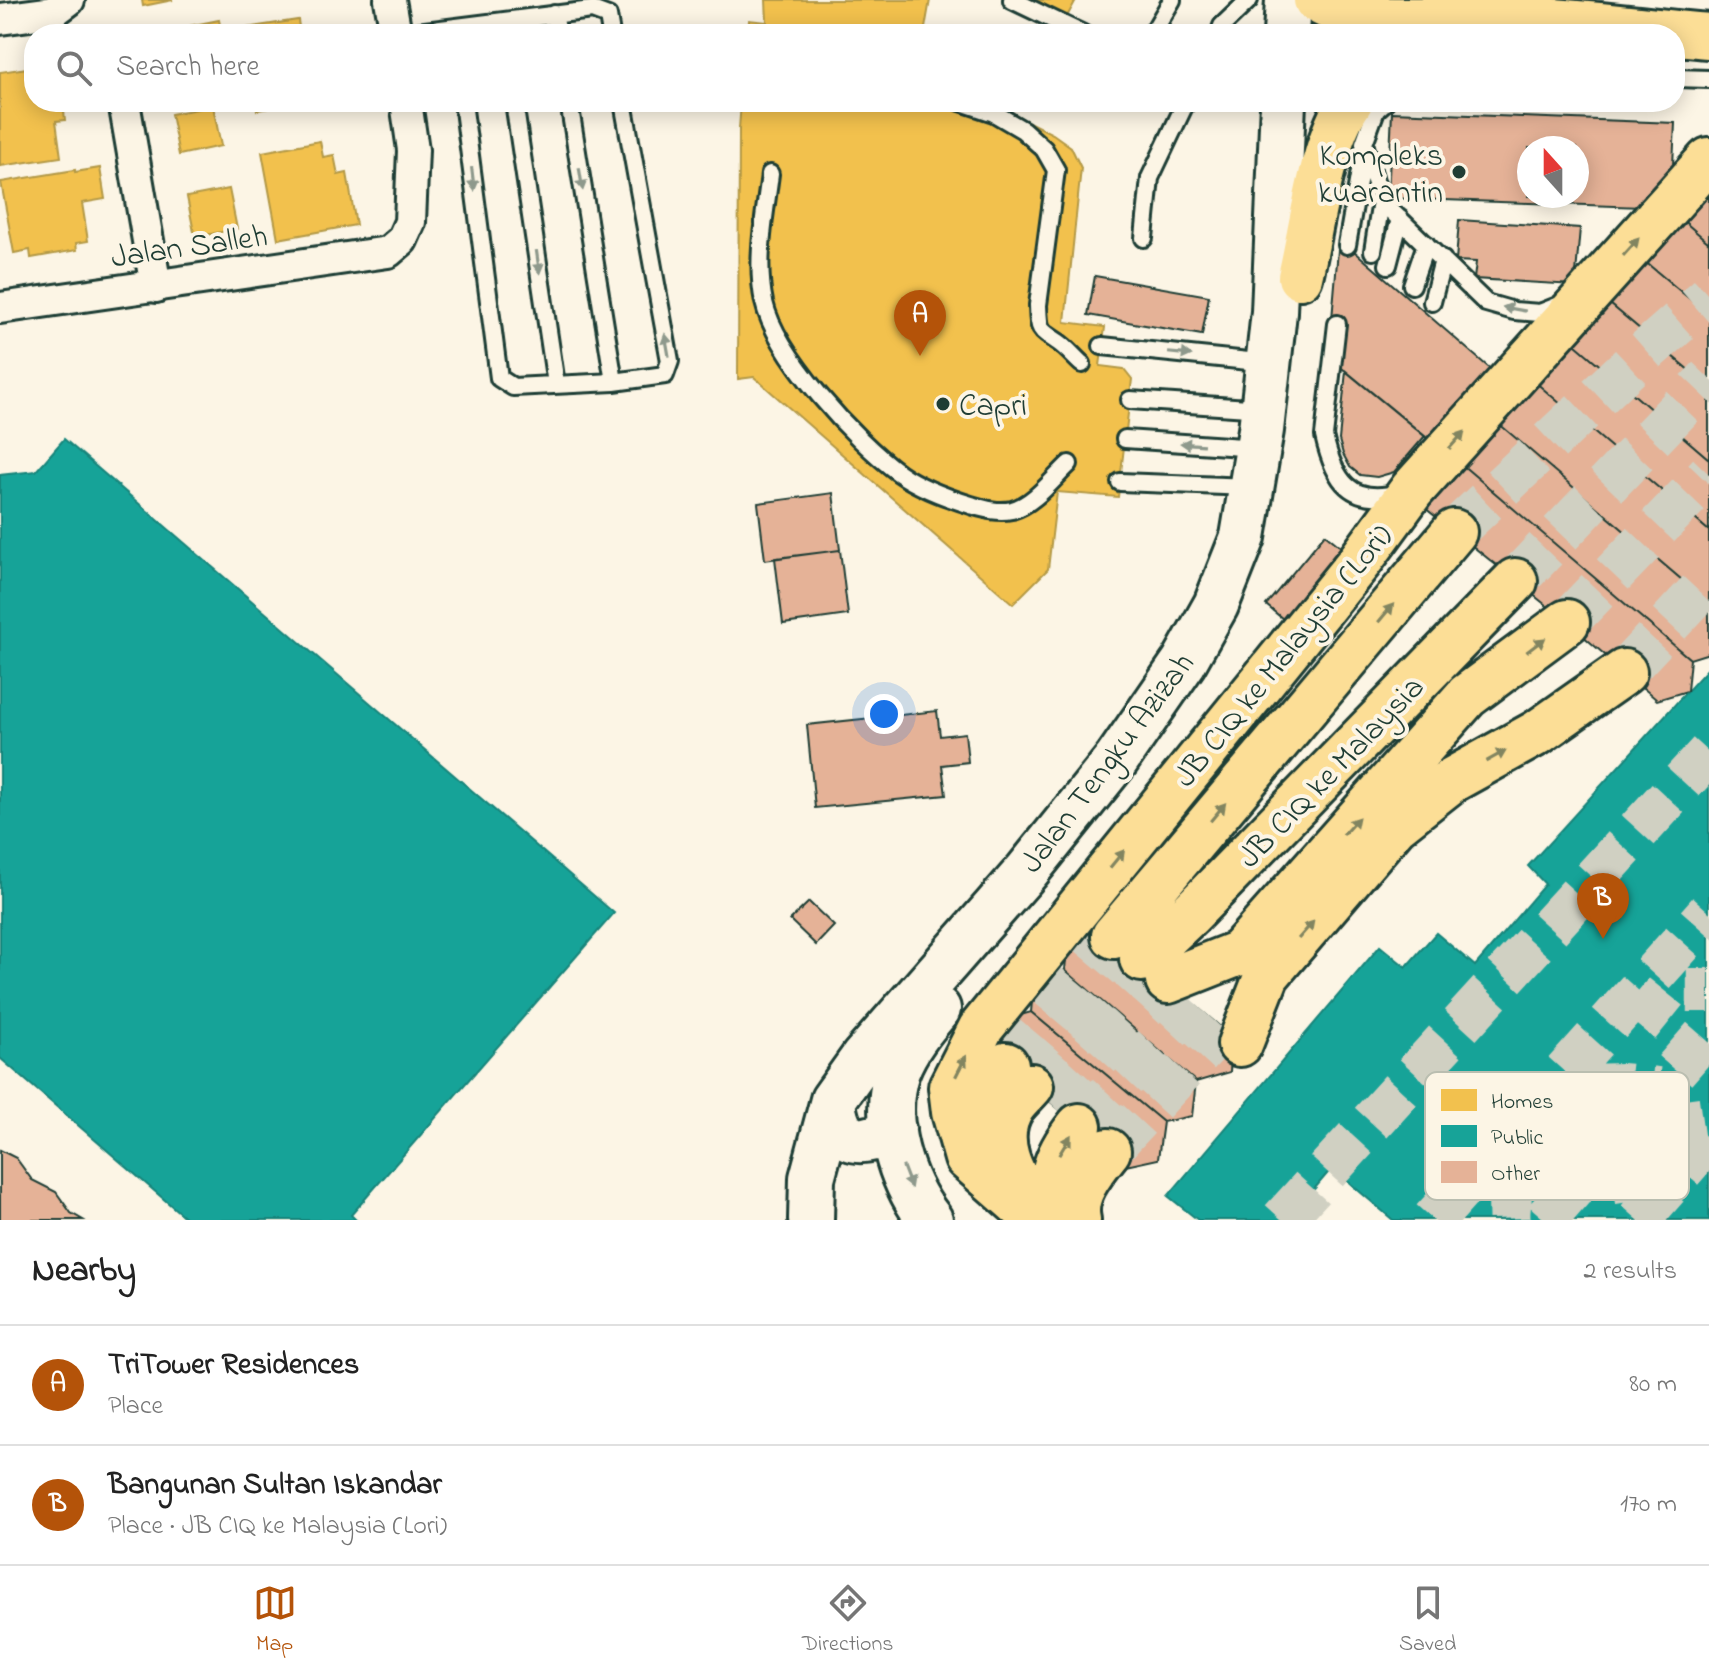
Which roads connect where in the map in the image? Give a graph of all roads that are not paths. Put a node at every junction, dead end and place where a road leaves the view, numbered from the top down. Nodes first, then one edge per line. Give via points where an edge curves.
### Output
1 (69, 0) edge
2 (390, 0) edge
3 (1012, 0) edge
4 (1172, 0) edge
5 (1249, 0) edge
6 (1288, 0) edge
7 (1305, 0) edge
8 (1316, 0) edge
9 (592, 5) edge
10 (554, 14) junction
11 (0, 19) edge
12 (396, 24) edge
13 (518, 24) edge
14 (556, 24) edge
15 (609, 24) edge
16 (1062, 24) edge
17 (1158, 24) edge
18 (1224, 24) edge
19 (1287, 24) edge
20 (1304, 24) edge
21 (1345, 24) edge
22 (1685, 35) edge
23 (1709, 36) edge
24 (126, 112) edge
25 (407, 112) edge
26 (464, 112) edge
27 (515, 112) edge
28 (571, 112) edge
29 (625, 112) edge
30 (991, 112) edge
31 (1181, 112) edge
32 (1283, 112) edge
33 (1301, 112) edge
34 (1342, 112) edge
35 (1375, 112) edge
36 (1364, 143) junction
37 (1709, 160) edge
38 (770, 174) dead end
39 (1381, 201) junction
40 (1400, 219) junction
41 (1144, 238) dead end
42 (1426, 244) junction
43 (1347, 245) dead end
44 (1373, 251) dead end
45 (1443, 260) junction
46 (1388, 265) dead end
47 (1300, 277) junction
48 (1412, 285) dead end
49 (156, 287) junction
50 (1588, 294) junction
51 (1432, 302) dead end
52 (0, 308) edge
53 (1337, 324) dead end
54 (1102, 346) dead end
55 (1268, 363) junction
56 (1082, 364) dead end
57 (614, 382) junction
58 (556, 384) junction
59 (1130, 400) dead end
60 (1125, 439) dead end
61 (1258, 448) junction
62 (1069, 464) dead end
63 (1120, 482) dead end
64 (1412, 490) junction
65 (1454, 532) tunnel mouth
66 (1515, 581) tunnel mouth
67 (1567, 622) tunnel mouth
68 (1624, 672) tunnel mouth
69 (1253, 964) junction
70 (1180, 992) junction
71 (833, 1100) junction
72 (1068, 1116) junction
73 (893, 1129) junction
74 (992, 1182) junction
75 (811, 1220) edge
76 (930, 1220) edge
77 (1038, 1220) edge
78 (1050, 1220) edge
79 (1063, 1220) edge
80 (1078, 1220) edge
81 (1097, 1220) edge

1 - 11 street via 53,12
2 - 12 street
3 - 16 lane
4 - 17 lane
5 - 18 lane
6 - 19 main road
7 - 20 main road
8 - 21 main road via 1337,11
9 - 10 lane
9 - 15 lane via 608,16
10 - 13 lane
10 - 14 lane
22 - 23 main road
24 - 49 street
25 - 49 street, Jalan Salleh via 413,150 410,222 402,240 388,252
26 -> 58 lane via 499,378 513,387
27 -> 58 lane
28 -> 57 lane
57 -> 29 lane via 665,375 670,361
30 - 56 lane via 1023,130 1044,149 1056,170 1039,324 1045,336
31 - 41 lane via 1150,178
32 - 55 main road, Jalan Tengku Azizah
33 - 47 main road, Jalan Tengku Azizah
34 - 47 main road via 1327,155
35 - 36 lane
36 - 39 lane
36 - 43 lane
50 -> 37 main road, JB CIQ ke Malaysia (Lori)
38 - 62 lane via 761,257 764,303 804,374 865,445 900,474 940,496 995,512 1016,509
39 - 40 lane
39 - 44 lane
40 - 42 lane
40 - 46 lane
42 - 45 lane
42 - 48 lane
50 -> 45 lane via 1540,313 1514,311 1486,303
45 - 51 lane
47 - 73 main road, Jalan Tengku Azizah via 1270,509 1226,626 1131,783 914,1038 897,1072
49 - 52 street, Jalan Salleh
64 -> 50 main road, JB CIQ ke Malaysia (Lori)
53 - 64 lane via 1324,436 1328,454 1353,491 1376,499
54 -> 55 lane
55 - 61 main road, Jalan Tengku Azizah
57 - 58 lane
59 - 61 lane
61 -> 60 lane
61 - 63 lane
61 - 71 main road, Jalan Tengku Azizah via 1243,537 1216,605 1176,673 1117,759
74 -> 64 main road, JB CIQ ke Malaysia (Lori) via 967,1158 951,1087 981,1028
70 -> 65 main road, JB CIQ ke Malaysia (Lori)
66 - 70 main road, JB CIQ ke Malaysia via 1190,914
69 -> 67 main road via 1467,696
69 -> 68 main road via 1395,825 1452,780 1537,733
69 - 70 main road
69 - 70 main road
71 - 73 main road via 841,1132 863,1140
71 - 75 main road, Jalan Tengku Azizah via 812,1178
72 - 74 main road via 987,1088 975,1117
72 - 77 main road, JB CIQ ke Malaysia (Lori) via 1012,1107 1003,1139 1011,1172
72 - 78 main road via 1035,1128 1025,1160 1033,1193
79 -> 72 main road via 1052,1180
72 - 80 main road via 1085,1180
72 - 81 main road via 1106,1188
73 -> 76 main road, Jalan Tengku Azizah via 905,1175
74 - 77 main road, JB CIQ ke Malaysia (Lori)

